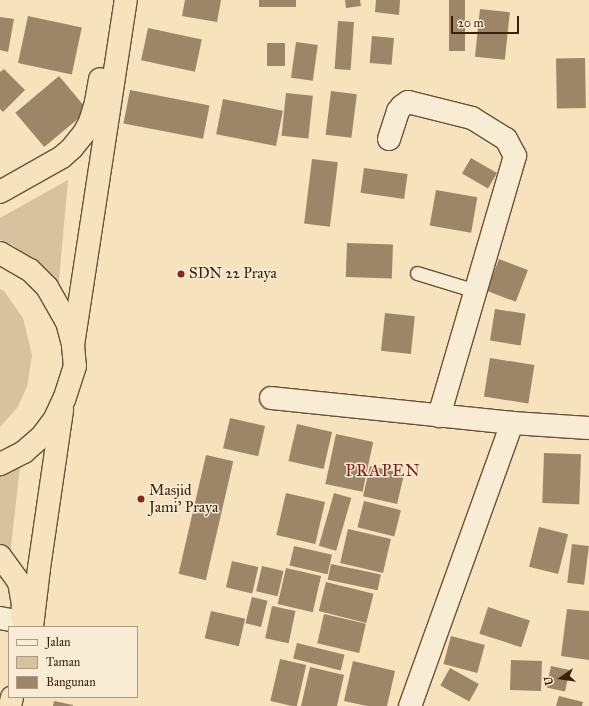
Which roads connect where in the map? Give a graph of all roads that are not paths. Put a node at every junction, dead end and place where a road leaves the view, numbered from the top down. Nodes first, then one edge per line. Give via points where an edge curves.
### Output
1 (112, 0) edge
2 (126, 0) edge
3 (389, 139) dead end
4 (0, 192) edge
5 (0, 253) edge
6 (417, 273) dead end
7 (476, 291) junction
8 (73, 345) junction
9 (271, 398) dead end
10 (64, 399) junction
11 (439, 416) junction
12 (512, 423) junction
13 (589, 428) edge
14 (0, 464) edge
15 (0, 556) edge
16 (0, 618) edge
17 (25, 625) edge
18 (410, 706) edge

1 - 4 highway via 96,102 84,133 62,157
2 - 8 highway
3 - 7 street via 398,111 408,102 472,118 506,139 515,156
5 - 8 highway via 30,270 47,287 67,322
6 - 7 lane
7 - 11 street
8 - 10 highway via 75,366
9 - 11 street
10 - 14 highway via 54,420 40,437 24,452
10 - 17 highway via 39,568
11 - 12 street
12 - 13 street
12 - 18 street
15 - 17 highway via 19,582
16 - 17 street

